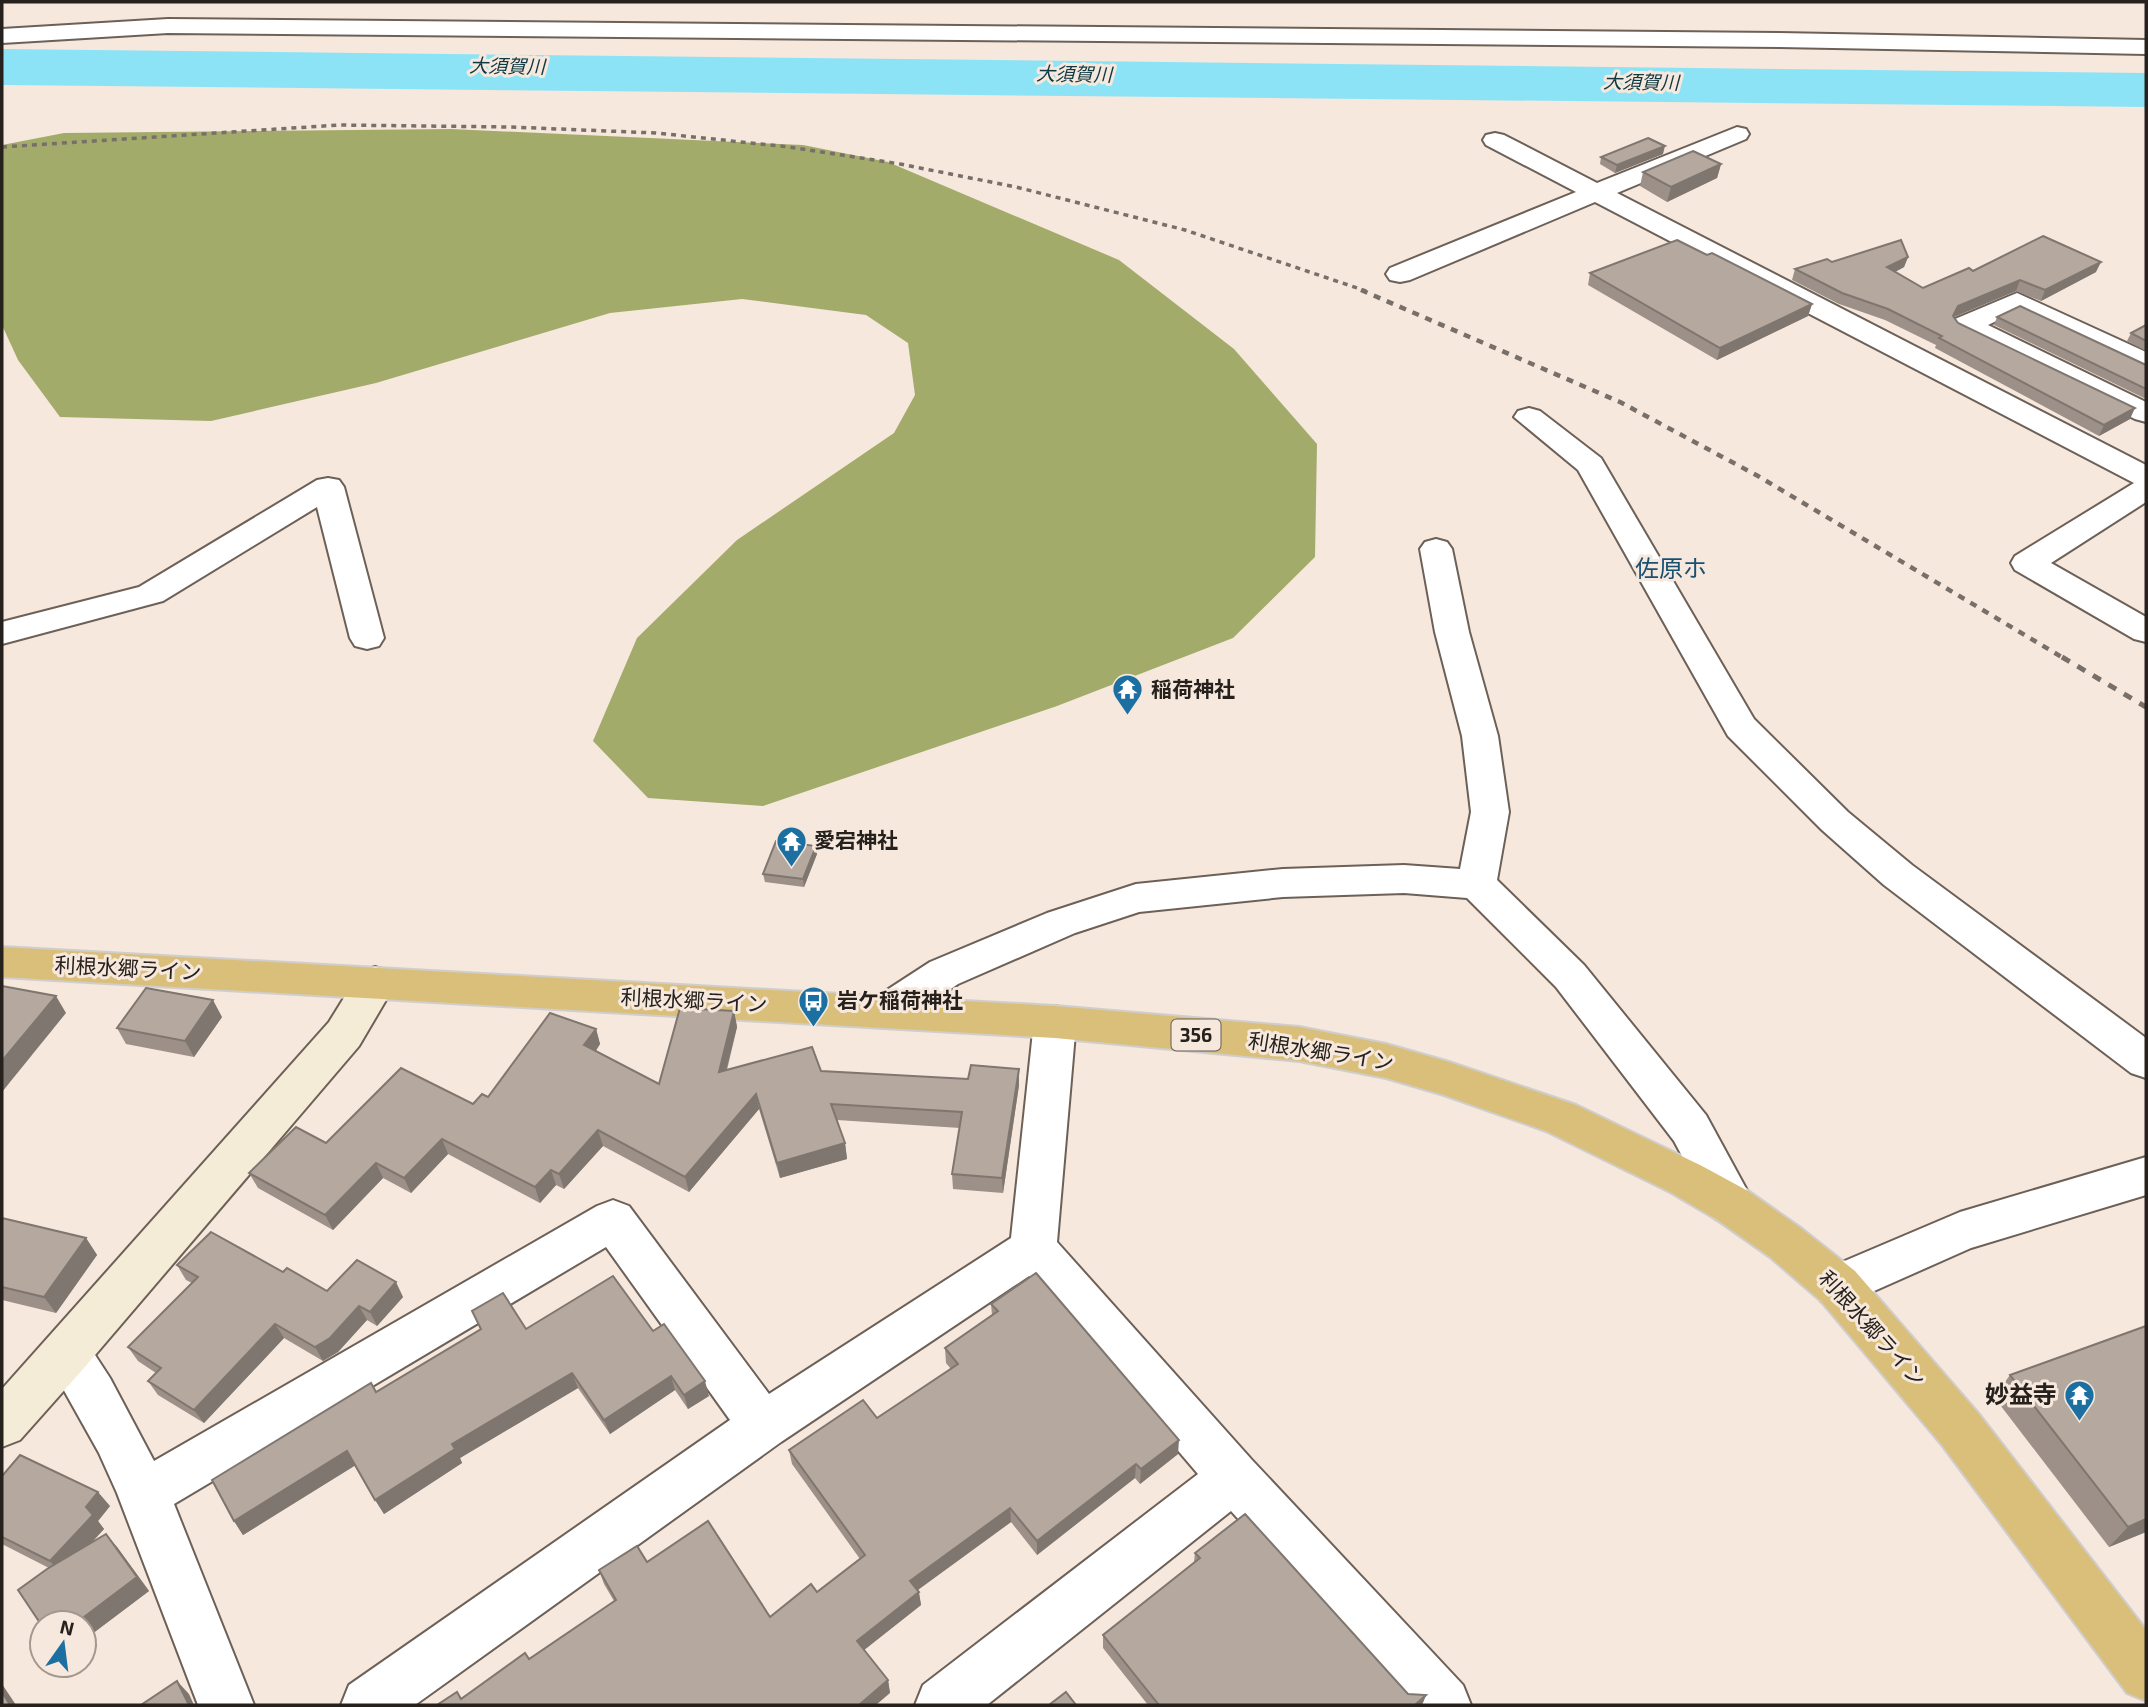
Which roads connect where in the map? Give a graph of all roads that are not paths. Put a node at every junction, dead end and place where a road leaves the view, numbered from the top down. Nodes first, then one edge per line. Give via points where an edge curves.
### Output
1 (2, 36) edge
2 (2146, 47) edge
3 (1737, 134) dead end
4 (1496, 140) dead end
5 (1597, 193) junction
6 (1400, 274) dead end
7 (2146, 363) edge
8 (2146, 413) edge
9 (1529, 417) dead end
10 (2146, 477) edge
11 (2146, 489) edge
12 (1436, 549) dead end
13 (2146, 631) edge
14 (2, 633) edge
15 (367, 638) dead end
16 (1477, 884) junction
17 (2, 962) edge
18 (375, 983) junction
19 (884, 1012) junction
20 (1055, 1022) junction
21 (2146, 1061) edge
22 (2146, 1176) edge
23 (1732, 1205) junction
24 (1033, 1248) junction
25 (1838, 1286) junction
26 (67, 1353) junction
27 (2, 1424) edge
28 (763, 1426) junction
29 (1234, 1477) junction
30 (144, 1494) junction
31 (2146, 1674) edge
32 (226, 1705) edge
33 (369, 1705) edge
34 (943, 1705) edge
35 (1443, 1705) edge

1 - 2 street via 167,26
3 - 5 street
4 - 5 street
5 - 6 street
5 - 10 street
7 - 8 street via 2017,301 1965,325
9 - 21 street via 1590,465 1741,727 1835,821 1898,874
11 - 13 street via 2027,563
12 - 16 street via 1480,736 1490,812
14 - 15 street via 151,594 328,487
16 - 19 street via 1405,879 1283,883 1136,898 1061,923 944,972
16 - 23 street via 1570,976 1690,1128
17 - 18 highway, 利根水郷ライン / 356
18 - 19 highway, 利根水郷ライン / 356
18 - 26 street via 344,1034
19 - 20 highway, 利根水郷ライン / 356
20 - 23 highway, 利根水郷ライン / 356 via 1299,1044 1386,1060 1561,1118
20 - 24 street
22 - 25 street via 1960,1232
23 - 25 highway, 利根水郷ライン / 356
24 - 28 street
24 - 29 street
25 - 31 highway, 利根水郷ライン / 356 via 1960,1429
26 - 27 street
26 - 30 street via 90,1386
28 - 30 street via 614,1220
28 - 33 street
29 - 34 street
29 - 35 street
30 - 32 street

